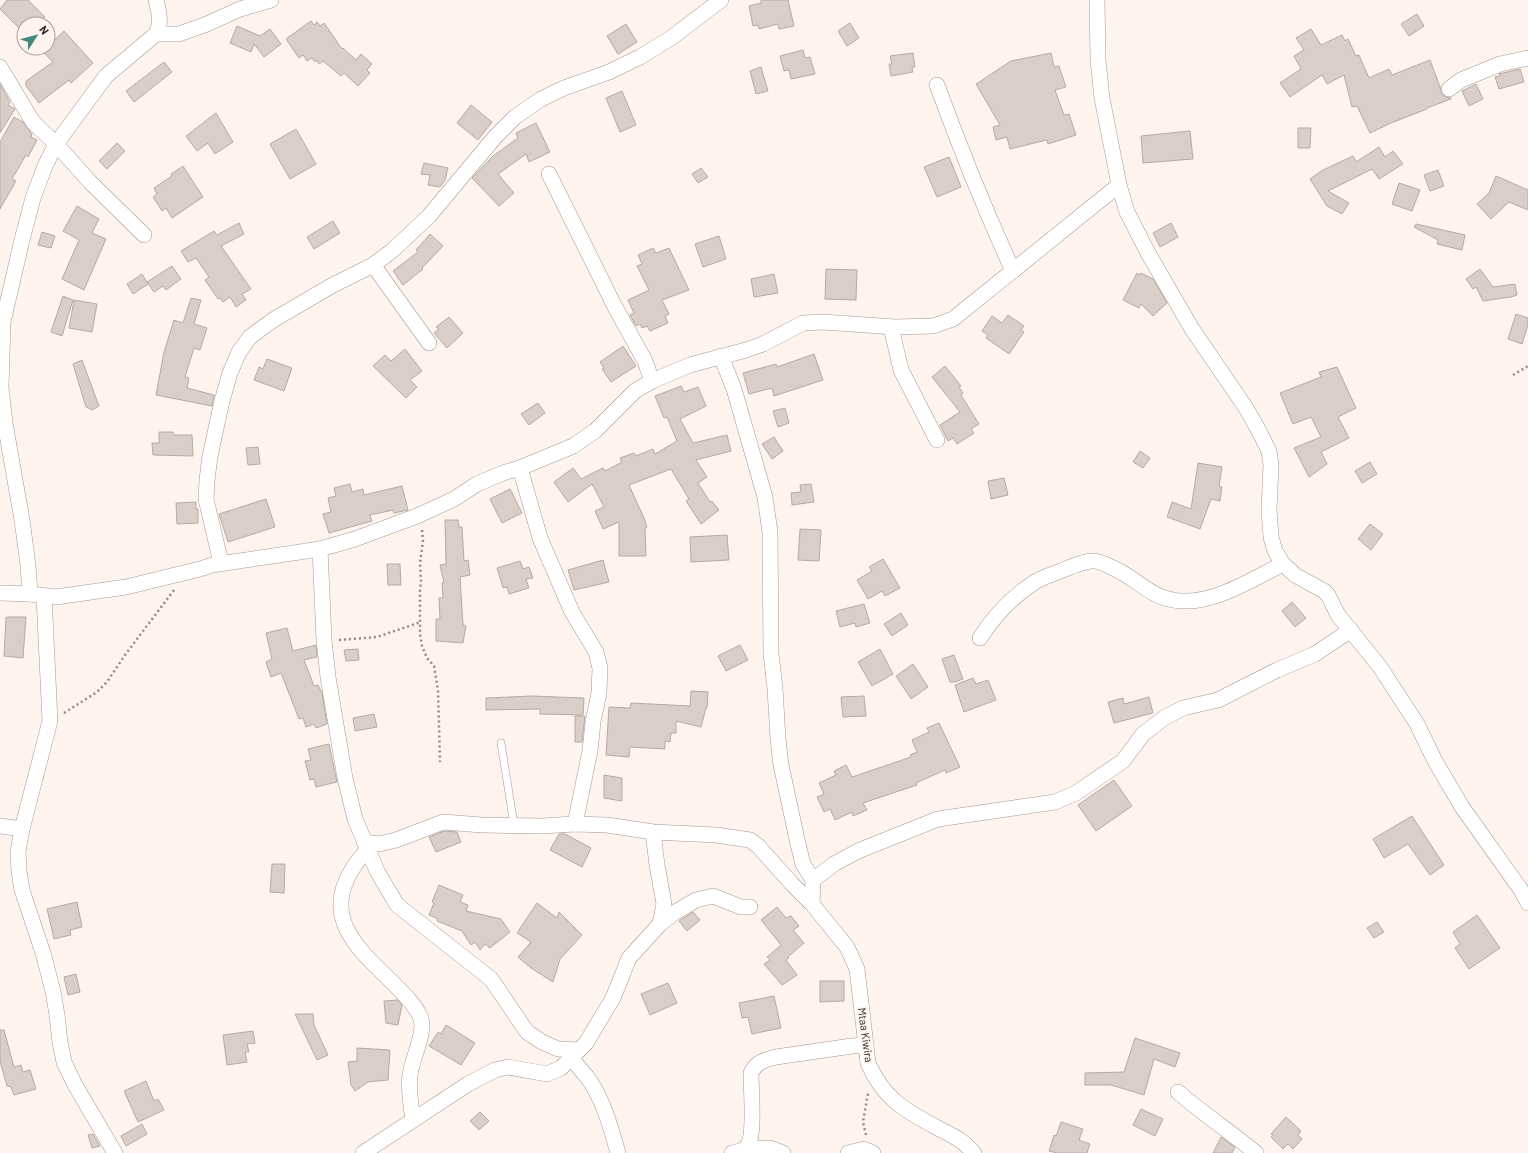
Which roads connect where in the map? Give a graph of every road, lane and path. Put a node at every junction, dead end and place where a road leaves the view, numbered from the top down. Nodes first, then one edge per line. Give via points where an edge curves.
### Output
1 (156, 0) edge
2 (272, 0) edge
3 (721, 0) edge
4 (1097, 0) edge
5 (156, 34) junction
6 (1528, 58) edge
7 (0, 67) edge
8 (938, 85) dead end
9 (1449, 89) dead end
10 (56, 144) junction
11 (549, 174) dead end
12 (1119, 184) junction
13 (144, 235) dead end
14 (373, 265) junction
15 (1014, 270) junction
16 (891, 326) junction
17 (429, 344) dead end
18 (721, 356) junction
19 (1528, 366) edge
20 (1513, 375) dead end
21 (652, 381) junction
22 (937, 440) dead end
23 (520, 468) junction
24 (417, 516) junction
25 (320, 549) junction
26 (221, 563) junction
27 (1282, 564) junction
28 (188, 572) junction
29 (0, 593) edge
30 (37, 595) junction
31 (421, 622) junction
32 (1352, 630) junction
33 (980, 638) dead end
34 (324, 640) junction
35 (50, 721) junction
36 (501, 743) dead end
37 (440, 762) dead end
38 (575, 824) junction
39 (514, 825) junction
40 (0, 826) edge
41 (22, 829) junction
42 (653, 832) junction
43 (366, 845) junction
44 (813, 880) junction
45 (1528, 902) edge
46 (812, 904) junction
47 (750, 907) dead end
48 (660, 924) junction
49 (866, 1046) junction
50 (575, 1054) junction
51 (869, 1089) dead end
52 (1178, 1092) dead end
53 (413, 1120) junction
54 (738, 1151) edge
55 (872, 1152) edge
56 (115, 1153) edge
57 (363, 1153) edge
58 (618, 1153) edge
59 (783, 1153) edge
60 (848, 1153) edge
61 (974, 1153) edge
62 (1256, 1153) edge

1 - 5 street via 160,18 160,27
2 - 5 street via 240,9 179,34
3 - 14 street via 671,38 640,57 541,99 515,117 429,216
4 - 12 street via 1098,60 1102,98
5 - 10 street via 106,76
6 - 9 street via 1500,64 1462,80
7 - 10 street via 33,122
8 - 15 street via 960,150
10 - 13 street
10 - 30 street via 34,198 3,322 1,388 5,423 17,483 28,565
11 - 21 street via 611,300 645,361
12 - 15 street
12 - 27 street via 1127,212 1148,253 1192,329 1246,408 1269,451 1271,537
14 - 17 street
14 - 26 street via 273,320 250,337 239,352 222,401 207,480 206,499
15 - 16 street via 953,319 933,326
16 - 18 street via 812,321 796,326 763,344
16 - 22 street via 900,370
18 - 21 street via 690,365
18 - 44 street via 734,389 765,497 770,532 771,654 781,765 803,864
19 - 20 path
21 - 23 street via 635,390 595,431 573,446
23 - 24 street via 478,484 454,499
23 - 38 street via 540,538 572,612 596,652 600,668 590,751
24 - 25 street
24 - 31 path via 422,527 423,541 420,563
25 - 26 street
25 - 34 street
26 - 28 street
27 - 32 street via 1324,591 1338,615
27 - 33 street via 1227,591 1208,598 1182,601 1163,599 1113,567 1095,560 1071,566 1036,582 1012,599 987,626
28 - 30 street via 126,587 56,597
28 - 35 path via 107,682 92,695
29 - 30 street
30 - 35 street
31 - 34 path via 377,637
31 - 37 path via 422,646 434,666 438,690
32 - 44 street via 1315,654 1218,700 1184,708 1164,718 1143,734 1123,761 1076,793 1055,802 938,819 858,851 834,864
32 - 45 street via 1417,724 1462,807
34 - 43 street via 345,778 355,819
35 - 41 street
36 - 39 lane
38 - 39 street, Mtaa Kiwira
38 - 42 street, Mtaa Kiwira via 607,824
39 - 43 street, Mtaa Kiwira via 444,822 396,840
40 - 41 street
41 - 56 street via 18,852 22,890 53,992 64,1062
42 - 46 street, Mtaa Kiwira via 716,835 750,840
42 - 48 street via 656,865 664,904
43 - 50 street via 377,871 397,905 491,979 528,1032 542,1042
43 - 53 street via 343,890 341,917 358,946 401,991 421,1017 420,1037 410,1075 409,1095
44 - 46 street
46 - 49 street, Mtaa Kiwira via 847,947 857,969
47 - 48 street via 741,907 713,896 696,900
48 - 50 street via 629,958 613,998 586,1043
49 - 54 street via 776,1057 758,1063 751,1073 749,1144
49 - 61 street, Mtaa Kiwira via 868,1063 883,1091 911,1113 959,1139
50 - 53 street via 561,1068 547,1074 508,1067 495,1070 468,1084
50 - 58 street via 600,1100
51 - 55 path via 863,1122
52 - 62 street
53 - 57 street
54 - 59 street via 770,1148
55 - 60 street via 864,1149

